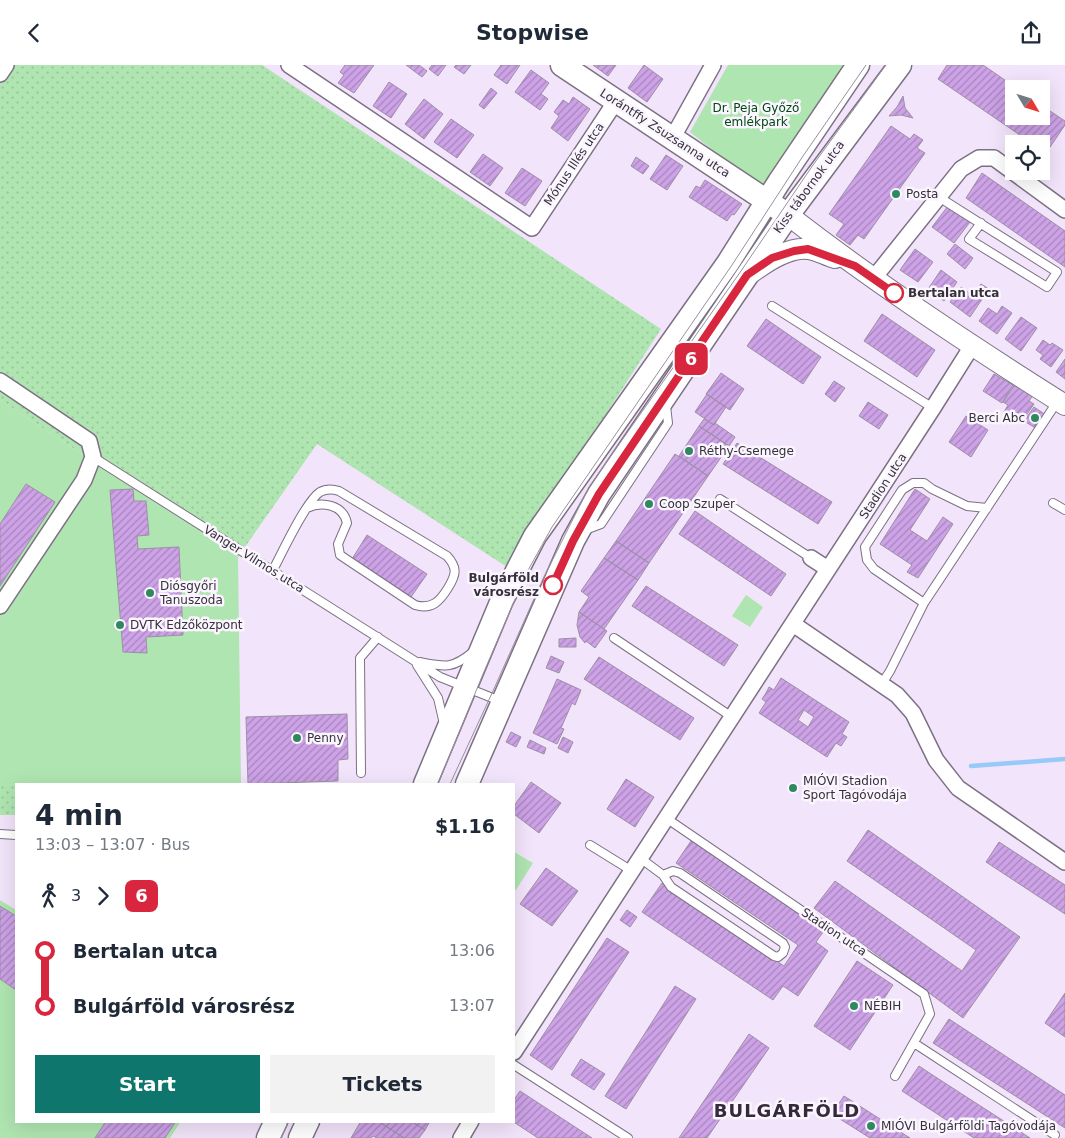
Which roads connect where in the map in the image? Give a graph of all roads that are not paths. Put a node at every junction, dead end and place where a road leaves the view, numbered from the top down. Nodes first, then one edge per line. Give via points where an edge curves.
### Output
1 (6, 65) edge
2 (289, 65) edge
3 (562, 65) edge
4 (713, 65) edge
5 (858, 65) edge
6 (900, 65) edge
7 (0, 74) edge
8 (616, 101) junction
9 (673, 137) junction
10 (939, 197) junction
11 (768, 201) junction
12 (1065, 210) edge
13 (788, 215) junction
14 (980, 223) junction
15 (855, 266) junction
16 (747, 275) junction
17 (873, 279) junction
18 (772, 306) dead end
19 (972, 347) junction
20 (0, 381) edge
21 (1062, 403) edge
22 (933, 409) junction
23 (93, 457) junction
24 (720, 499) dead end
25 (1053, 503) dead end
26 (307, 508) junction
27 (987, 508) junction
28 (1065, 510) edge
29 (811, 558) joint
30 (828, 569) junction
31 (273, 570) junction
32 (924, 603) junction
33 (0, 605) edge
34 (793, 624) junction
35 (378, 637) junction
36 (614, 638) dead end
37 (483, 645) junction
38 (414, 661) junction
39 (881, 685) junction
40 (466, 687) junction
41 (503, 703) junction
42 (732, 717) junction
43 (447, 733) junction
44 (362, 773) dead end
45 (426, 783) edge
46 (467, 783) edge
47 (666, 818) junction
48 (0, 835) edge
49 (15, 835) edge
50 (590, 845) dead end
51 (1065, 862) edge
52 (636, 865) junction
53 (663, 875) junction
54 (914, 1043) junction
55 (515, 1050) edge
56 (515, 1066) edge
57 (895, 1076) dead end
58 (275, 1123) edge
59 (307, 1123) edge
60 (1055, 1135) dead end
61 (268, 1138) edge
62 (300, 1138) edge
63 (628, 1138) edge

1 - 7 street
2 - 8 street, Mónus Illés utca via 532,228
3 - 8 main road, Lorántffy Zsuzsanna utca
4 - 9 street
5 - 11 main road, Kiss tábornok utca
6 - 13 main road, Kiss tábornok utca
8 - 9 main road, Lorántffy Zsuzsanna utca
9 - 11 main road, Lorántffy Zsuzsanna utca
10 - 12 street via 960,169 979,159 994,158
10 - 14 lane
10 - 17 street
11 - 13 main road, Lorántffy Zsuzsanna utca
11 - 37 main road, Kiss tábornok utca via 728,263 535,536
13 - 15 street
13 - 16 main road, Kiss tábornok utca
14 - 14 lane via 1057,272 1047,287 970,239
15 - 16 street via 808,249 772,258
15 - 17 street
16 - 41 main road, Kiss tábornok utca via 599,494 578,532
17 - 19 street
18 - 22 lane
19 - 21 street
19 - 22 street, Stadion utca
20 - 23 street, Vanger Vilmos utca via 89,441
21 - 27 lane
22 - 30 street, Stadion utca
23 - 31 lane, Vanger Vilmos utca
23 - 33 street via 84,480
24 - 29 lane
25 - 28 lane
26 - 26 lane via 325,504 343,513 347,523 338,545 340,555 415,605 426,607 436,603 454,578 454,566 447,556 339,491 322,491
26 - 31 lane
27 - 32 lane
27 - 32 lane via 967,506 924,483 913,483 902,489 865,547 874,569
29 - 30 street
30 - 34 street, Stadion utca
31 - 35 lane, Vanger Vilmos utca
32 - 39 lane
34 - 39 street
34 - 42 street, Stadion utca
35 - 38 lane, Vanger Vilmos utca
35 - 44 lane via 360,658
36 - 42 lane
37 - 38 lane via 459,664 450,666
37 - 40 main road, Kiss tábornok utca
38 - 40 lane, Vanger Vilmos utca via 440,677
38 - 43 lane via 438,698
39 - 51 street via 913,713 936,760 958,788
40 - 41 lane, Vanger Vilmos utca
40 - 43 main road, Kiss tábornok utca
41 - 46 main road, Kiss tábornok utca
42 - 47 street, Stadion utca
43 - 45 main road, Kiss tábornok utca
47 - 52 street, Stadion utca
47 - 54 lane, Stadion utca via 924,994 930,1014
48 - 49 lane
50 - 52 lane
52 - 53 lane
52 - 55 street, Stadion utca
53 - 53 lane via 671,887 774,956 783,953 783,943 680,873 673,871
54 - 57 lane, Stadion utca
54 - 60 lane
56 - 63 lane
58 - 61 main road
59 - 62 main road

